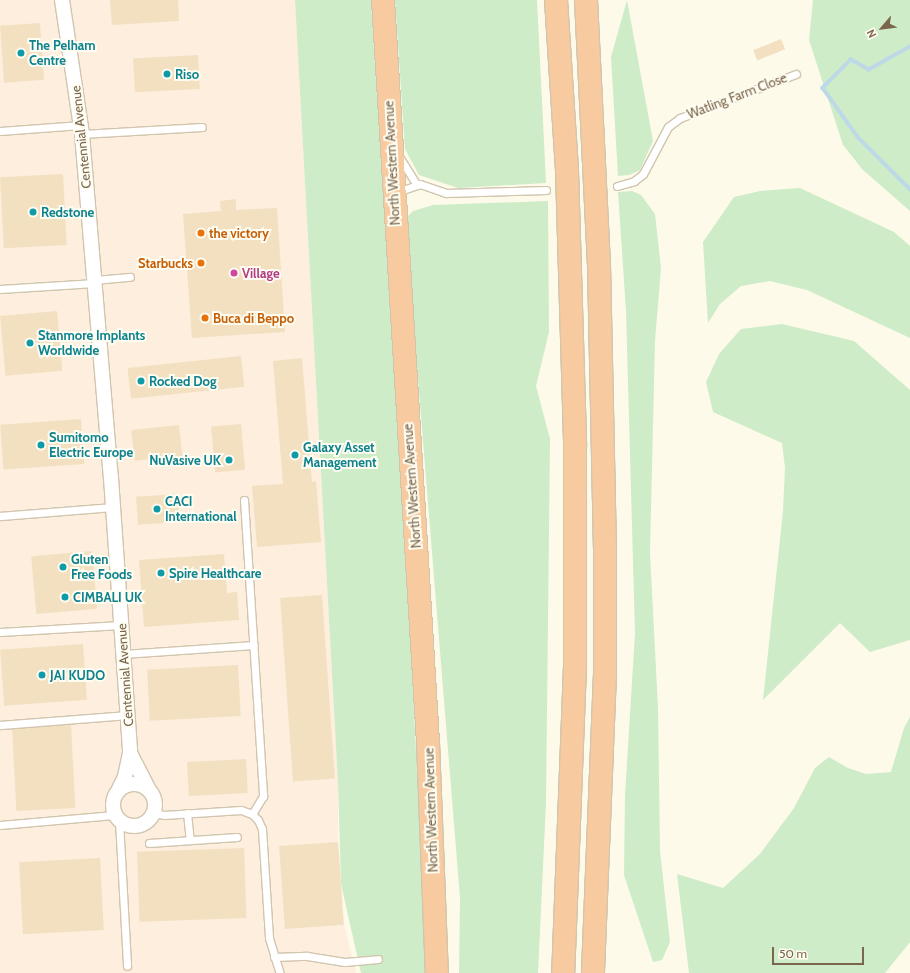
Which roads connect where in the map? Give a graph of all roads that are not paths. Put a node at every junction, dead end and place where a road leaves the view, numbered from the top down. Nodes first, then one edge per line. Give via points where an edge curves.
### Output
1 (62, 0) edge
2 (383, 0) edge
3 (556, 0) edge
4 (586, 0) edge
5 (796, 74) dead end
6 (202, 127) dead end
7 (81, 130) junction
8 (0, 131) edge
9 (391, 146) junction
10 (417, 185) junction
11 (617, 186) dead end
12 (546, 190) dead end
13 (394, 194) junction
14 (130, 277) dead end
15 (95, 281) junction
16 (0, 289) edge
17 (244, 500) dead end
18 (113, 507) junction
19 (0, 516) edge
20 (121, 625) junction
21 (0, 632) edge
22 (254, 645) junction
23 (123, 654) junction
24 (128, 715) junction
25 (0, 725) edge
26 (130, 753) junction
27 (119, 789) junction
28 (150, 791) junction
29 (154, 813) junction
30 (187, 813) junction
31 (252, 814) junction
32 (117, 818) junction
33 (0, 824) edge
34 (237, 837) dead end
35 (190, 840) junction
36 (149, 843) dead end
37 (274, 957) junction
38 (378, 959) dead end
39 (127, 966) dead end
40 (280, 973) edge
41 (437, 973) edge
42 (564, 973) edge
43 (593, 973) edge

1 - 7 street, Centennial Avenue
2 - 9 highway, North Western Avenue
3 - 42 highway via 568,203 575,454 575,666
4 - 43 highway via 600,265 605,547 604,688
5 - 11 lane, Watling Farm Close via 680,118 668,127 643,174 634,181
6 - 7 lane
7 - 8 lane
7 - 15 street, Centennial Avenue
9 - 10 lane
9 - 13 highway, North Western Avenue
10 - 12 lane via 446,193
10 - 13 lane
13 - 41 highway, North Western Avenue via 428,743
14 - 15 lane
15 - 16 lane
15 - 18 street, Centennial Avenue
17 - 22 lane
18 - 19 lane
18 - 20 street, Centennial Avenue
20 - 21 lane
20 - 23 street, Centennial Avenue
22 - 23 lane
22 - 31 lane via 263,796
23 - 24 street, Centennial Avenue
24 - 25 lane
24 - 26 street, Centennial Avenue
26 - 27 street via 125,777
26 - 28 street
27 - 28 street via 132,783 145,786
27 - 32 street via 112,801
28 - 29 street via 155,801
29 - 30 lane
29 - 32 street via 150,819 138,826 125,825
30 - 31 lane via 241,810
30 - 35 lane
31 - 37 lane via 262,829 269,938
32 - 33 lane
32 - 39 lane
34 - 35 lane
35 - 36 lane
37 - 38 lane via 307,956 345,962
37 - 40 lane

